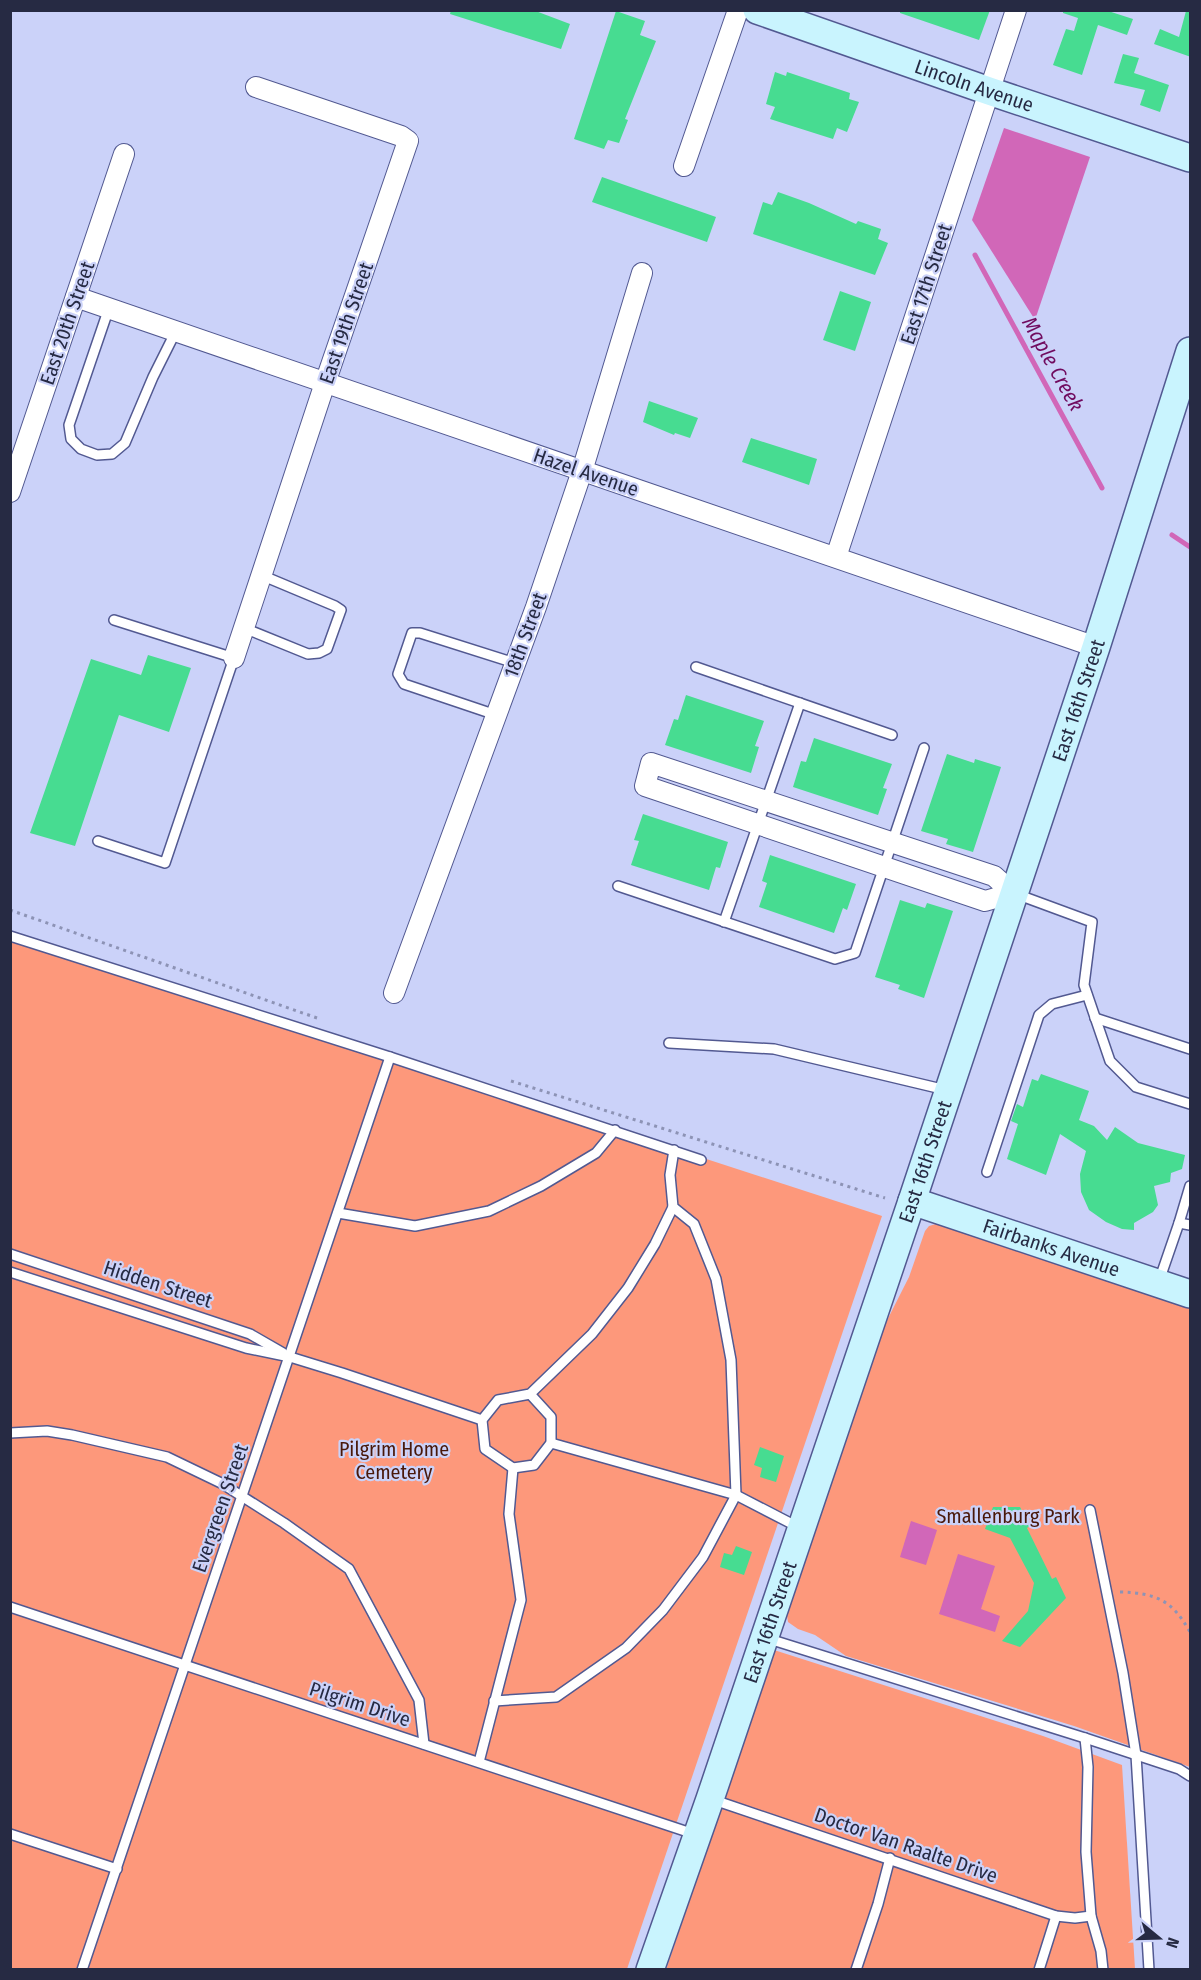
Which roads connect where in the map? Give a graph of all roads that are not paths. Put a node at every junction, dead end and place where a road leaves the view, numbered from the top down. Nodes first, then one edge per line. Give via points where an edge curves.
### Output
1 (738, 10) edge
2 (757, 10) edge
3 (1016, 10) edge
4 (256, 87) dead end
5 (989, 92) junction
6 (124, 154) dead end
7 (1191, 158) edge
8 (684, 166) dead end
9 (642, 273) dead end
10 (76, 297) junction
11 (109, 308) junction
12 (176, 332) junction
13 (1191, 351) edge
14 (325, 383) junction
15 (582, 471) junction
16 (10, 492) edge
17 (836, 557) junction
18 (261, 575) junction
19 (114, 620) dead end
20 (244, 628) junction
21 (1096, 647) junction
22 (234, 658) junction
23 (515, 663) junction
24 (696, 667) dead end
25 (800, 703) junction
26 (496, 715) junction
27 (892, 735) dead end
28 (924, 748) dead end
29 (767, 801) junction
30 (759, 825) junction
31 (98, 841) dead end
32 (892, 842) junction
33 (885, 867) junction
34 (618, 886) dead end
35 (1013, 893) junction
36 (724, 922) junction
37 (10, 936) edge
38 (394, 993) dead end
39 (1087, 995) junction
40 (1095, 1018) junction
41 (669, 1043) dead end
42 (1191, 1049) edge
43 (390, 1057) junction
44 (948, 1090) junction
45 (1191, 1104) edge
46 (615, 1130) junction
47 (674, 1150) junction
48 (701, 1160) dead end
49 (987, 1172) dead end
50 (1191, 1186) edge
51 (912, 1202) junction
52 (673, 1207) junction
53 (338, 1213) junction
54 (1179, 1223) junction
55 (1191, 1225) edge
56 (10, 1254) edge
57 (10, 1272) edge
58 (1158, 1284) junction
59 (1191, 1294) edge
60 (290, 1357) junction
61 (530, 1394) junction
62 (482, 1420) junction
63 (10, 1432) edge
64 (551, 1443) junction
65 (513, 1468) junction
66 (736, 1495) junction
67 (242, 1497) junction
68 (1090, 1510) dead end
69 (801, 1529) junction
70 (10, 1607) edge
71 (764, 1637) junction
72 (186, 1665) junction
73 (494, 1701) junction
74 (1085, 1738) junction
75 (424, 1744) junction
76 (1136, 1755) junction
77 (479, 1762) junction
78 (1191, 1776) edge
79 (710, 1799) junction
80 (10, 1834) edge
81 (697, 1835) junction
82 (890, 1858) junction
83 (117, 1869) junction
84 (1056, 1916) junction
85 (1091, 1916) junction
86 (82, 1970) edge
87 (650, 1970) edge
88 (856, 1970) edge
89 (1039, 1970) edge
90 (1103, 1970) edge
91 (1149, 1970) edge

1 - 8 street
2 - 5 main road, Lincoln Avenue
3 - 5 street, East 17th Street
4 - 14 street, East 19th Street via 408,141
5 - 7 main road, Lincoln Avenue
5 - 17 street, East 17th Street
6 - 10 street, East 20th Street
9 - 15 street, 18th Street
10 - 11 street, Hazel Avenue
10 - 16 street, East 20th Street
11 - 12 street, Hazel Avenue
11 - 12 lane via 69,425 71,439 81,449 97,455 112,454 125,443
12 - 14 street, Hazel Avenue
13 - 21 main road, East 16th Street
14 - 15 street, Hazel Avenue
14 - 18 street, East 19th Street
15 - 17 street, Hazel Avenue
15 - 23 street, 18th Street
17 - 21 street, Hazel Avenue
18 - 20 street, East 19th Street
18 - 20 lane via 341,610 327,649 319,653 308,654
19 - 22 lane
20 - 22 street, East 19th Street
21 - 35 main road, East 16th Street
22 - 31 lane via 165,863
23 - 26 street, 18th Street
23 - 26 lane via 412,633 398,674 404,684
24 - 25 lane
25 - 27 lane
25 - 29 lane
26 - 38 street, 18th Street
28 - 32 lane
29 - 30 lane
29 - 30 street via 651,763 645,786
29 - 32 street
30 - 33 street
30 - 36 lane
32 - 33 lane
32 - 35 street via 994,876
33 - 35 street via 985,901
33 - 36 lane via 855,953 835,959
34 - 36 lane
35 - 39 lane via 1092,922 1084,985
35 - 44 main road, East 16th Street
37 - 43 lane
39 - 40 lane
39 - 49 lane via 1052,1004 1040,1015
40 - 42 lane
40 - 45 lane via 1110,1061 1136,1087
41 - 44 lane via 774,1049
43 - 46 lane
43 - 53 lane, Evergreen Street
44 - 51 main road, East 16th Street
46 - 47 lane
46 - 53 lane via 596,1153 489,1211 415,1226
47 - 48 lane
47 - 52 lane via 670,1175
50 - 54 lane
51 - 58 main road, Fairbanks Avenue
51 - 69 main road, East 16th Street
52 - 61 lane via 656,1244 628,1288 592,1334
52 - 66 lane via 694,1224 716,1279 723,1309 731,1360
53 - 60 lane, Evergreen Street
54 - 55 lane
54 - 58 lane
56 - 60 lane, Hidden Street via 250,1334
57 - 60 lane, Hidden Street via 246,1348
58 - 59 main road, Fairbanks Avenue
60 - 62 lane, Hidden Street
60 - 67 lane, Evergreen Street
61 - 62 lane via 498,1400
61 - 64 lane via 551,1417
62 - 65 lane via 485,1449
63 - 67 lane via 47,1431 167,1457
64 - 65 lane via 534,1465
64 - 66 lane
65 - 73 lane via 509,1514 521,1600
66 - 69 lane
66 - 73 lane via 703,1557 663,1610 626,1648 556,1697
67 - 72 lane, Evergreen Street
67 - 75 lane via 349,1569 419,1700
68 - 76 lane
69 - 71 main road, East 16th Street
70 - 72 lane, Pilgrim Drive
71 - 74 lane
71 - 79 main road, East 16th Street
72 - 75 lane, Pilgrim Drive
72 - 83 lane, Evergreen Street
73 - 77 lane
74 - 76 lane
74 - 85 lane
75 - 77 lane, Pilgrim Drive
76 - 78 lane
76 - 91 lane
77 - 81 lane, Pilgrim Drive
79 - 81 main road, East 16th Street
79 - 82 lane, Doctor Van Raalte Drive
80 - 83 lane
81 - 87 main road, East 16th Street
82 - 84 lane, Doctor Van Raalte Drive
82 - 88 lane
83 - 86 lane, Evergreen Street
84 - 85 lane, Doctor Van Raalte Drive
84 - 89 lane
85 - 90 lane

